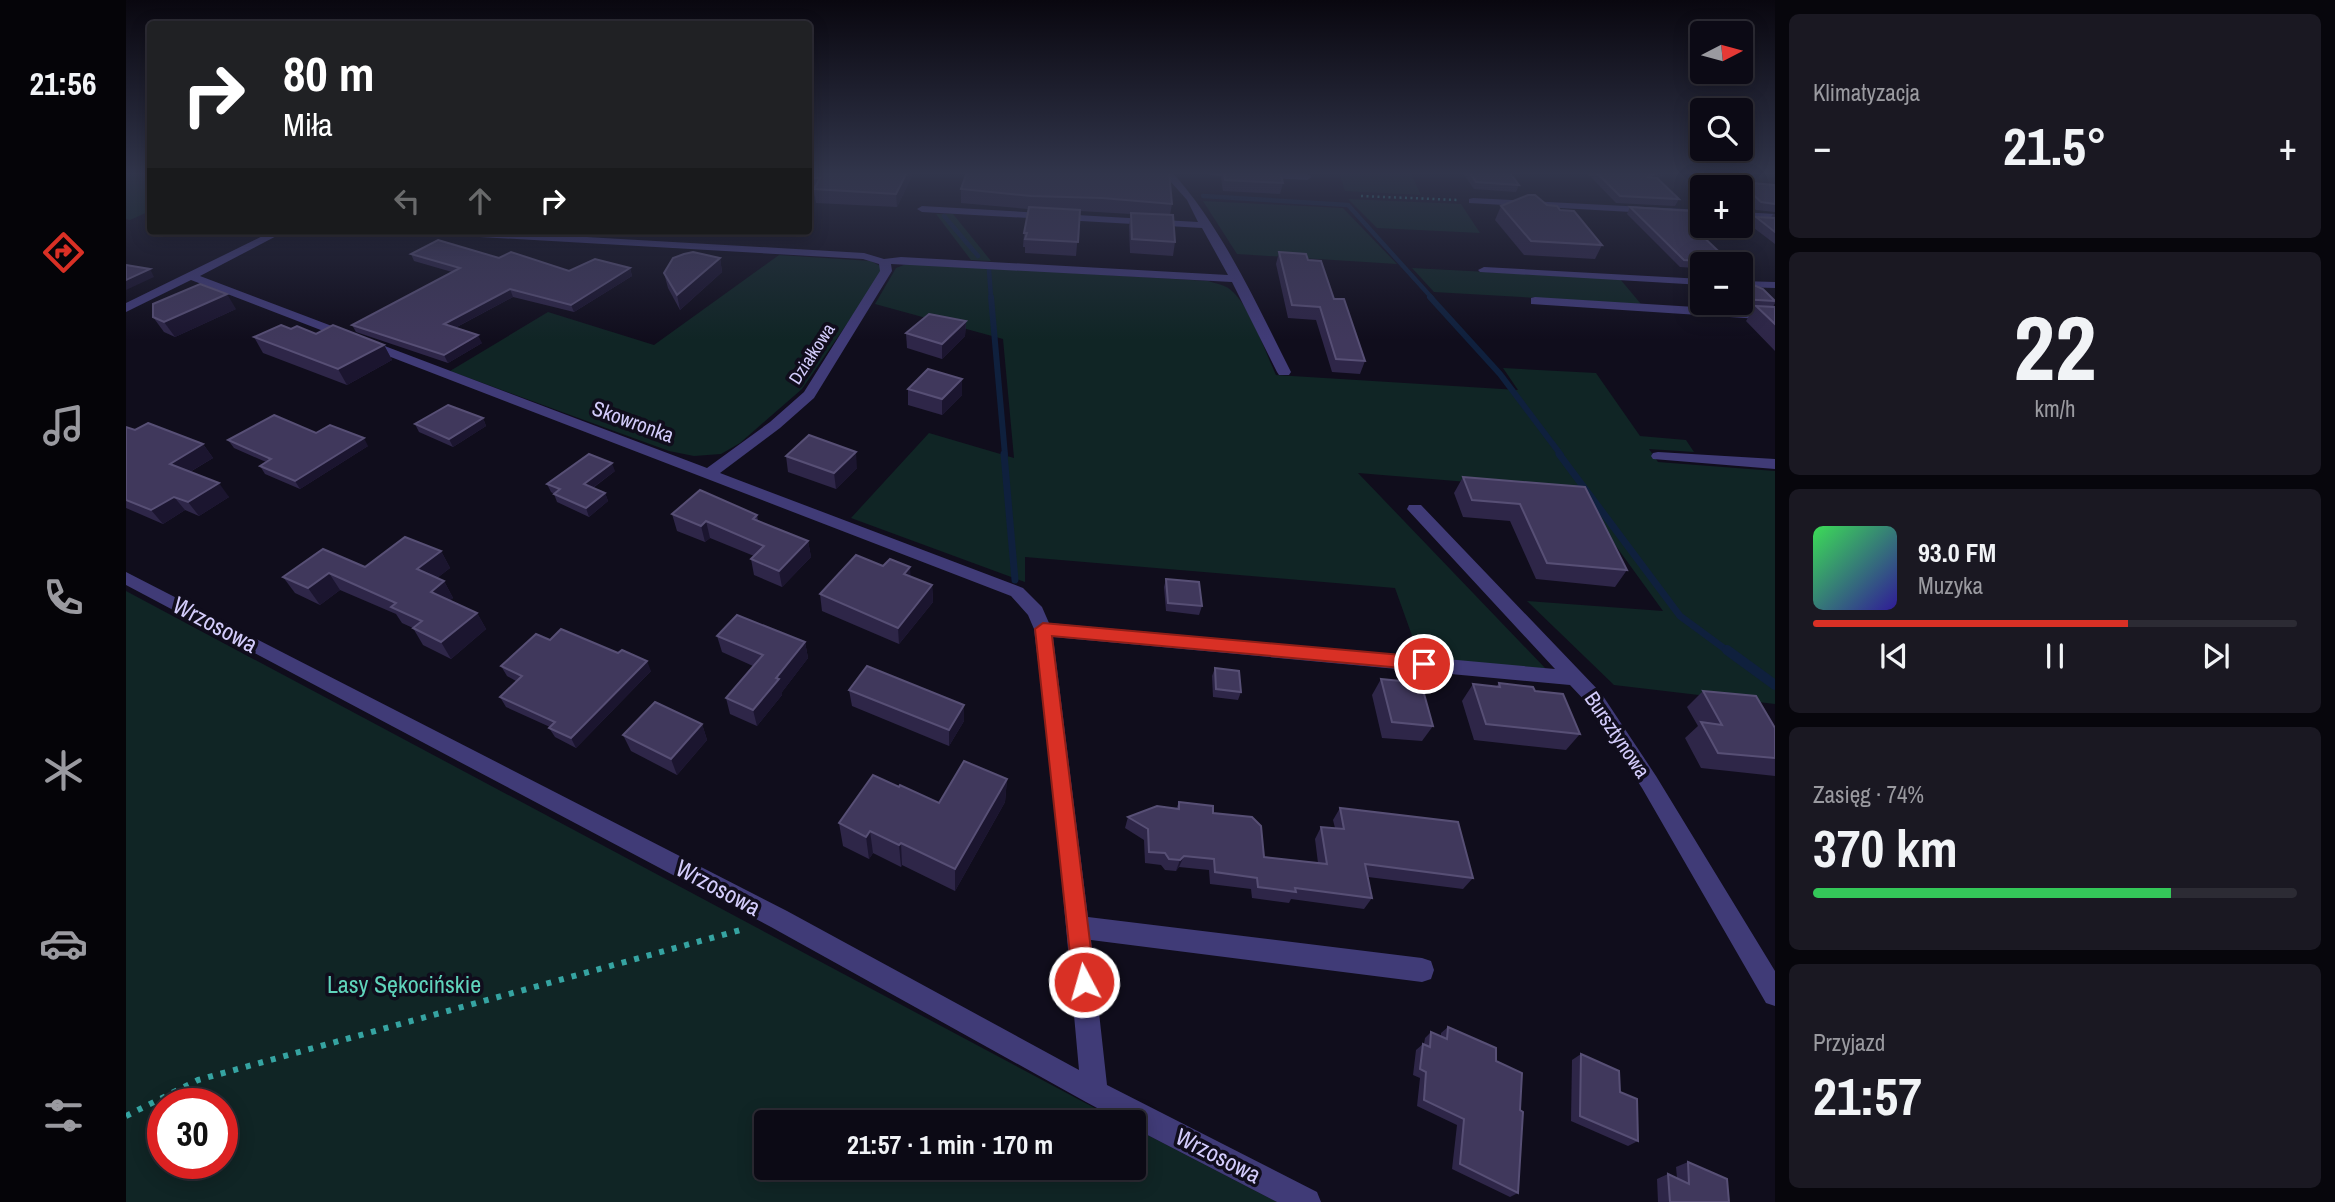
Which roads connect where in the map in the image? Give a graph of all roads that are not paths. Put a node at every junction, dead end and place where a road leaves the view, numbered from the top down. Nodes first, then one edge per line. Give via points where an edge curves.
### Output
1 (1206, 228) edge
2 (273, 235) edge
3 (498, 235) edge
4 (883, 262) junction
5 (1484, 270) dead end
6 (190, 276) junction
7 (1235, 279) junction
8 (1690, 281) edge
9 (1753, 284) edge
10 (1775, 285) edge
11 (1535, 301) dead end
12 (126, 308) edge
13 (1775, 316) edge
14 (1284, 372) dead end
15 (1658, 456) dead end
16 (1775, 464) edge
17 (710, 473) junction
18 (1415, 509) dead end
19 (126, 578) edge
20 (1043, 629) junction
21 (1576, 678) junction
22 (1078, 927) junction
23 (1422, 970) dead end
24 (1775, 995) edge
25 (1096, 1093) junction
26 (1307, 1202) edge

1 - 7 street
2 - 6 street
3 - 4 street via 864,256
4 - 7 street
4 - 17 street, Działkowa via 886,271 809,395
5 - 8 street
6 - 12 street
6 - 17 street, Skowronka
7 - 14 street
9 - 10 street
11 - 13 street
15 - 16 street
17 - 20 street, Skowronka via 1017,592 1036,612
18 - 21 street, Bursztynowa
19 - 25 street, Wrzosowa via 779,919
20 - 21 street
20 - 22 street
21 - 24 street, Bursztynowa via 1649,782
22 - 23 street
22 - 25 street
25 - 26 street, Wrzosowa

